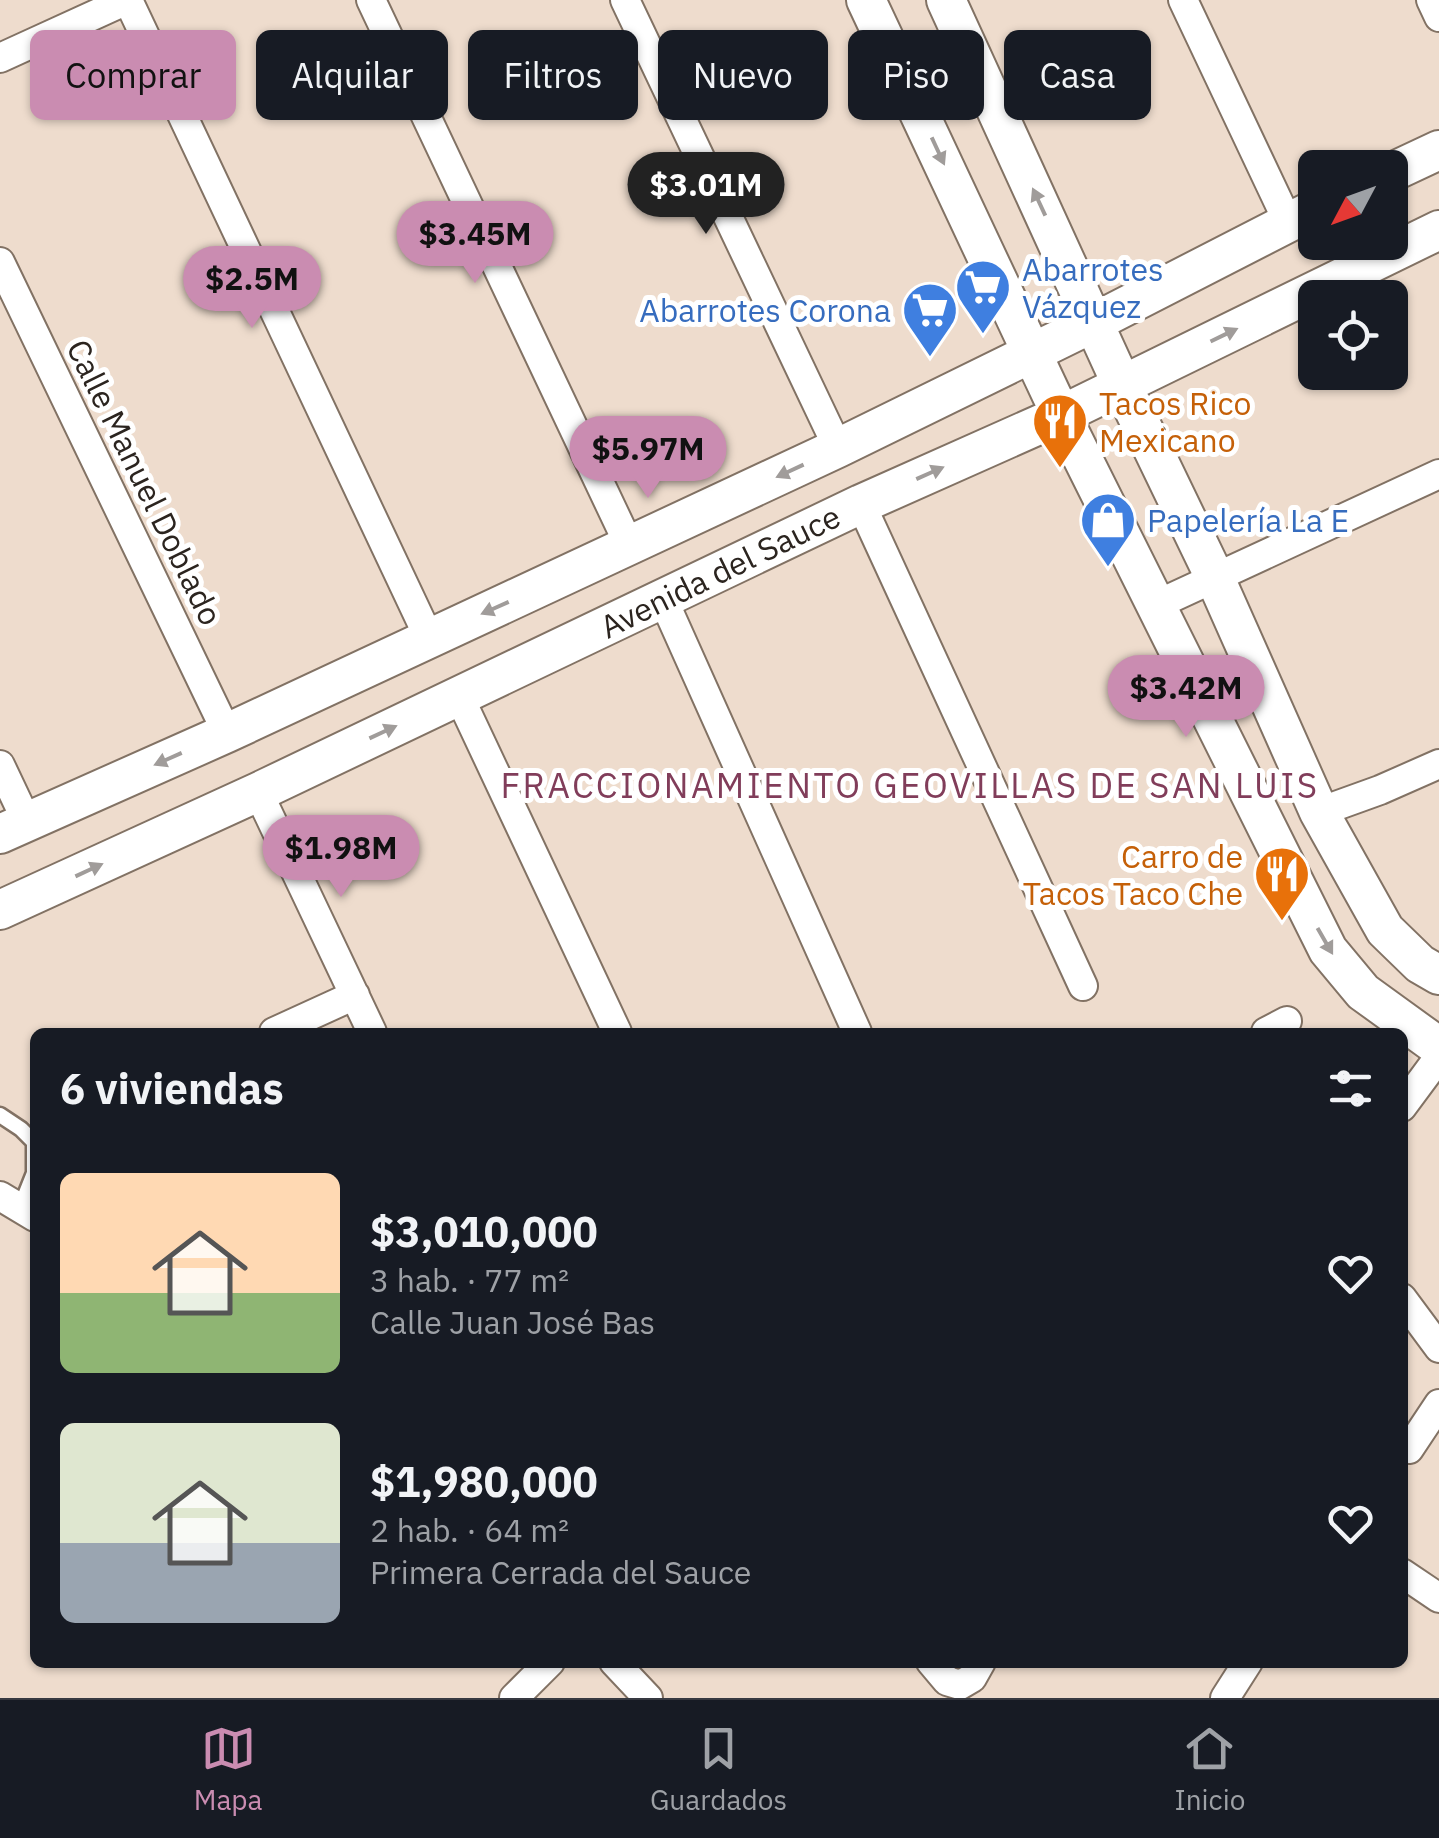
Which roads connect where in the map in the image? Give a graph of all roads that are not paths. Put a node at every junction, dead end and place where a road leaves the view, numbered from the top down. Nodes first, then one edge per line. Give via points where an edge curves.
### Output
1 (128, 0) edge
2 (371, 0) edge
3 (625, 0) edge
4 (866, 0) edge
5 (946, 0) edge
6 (1183, 0) edge
7 (1431, 0) edge
8 (1439, 17) edge
9 (0, 58) edge
10 (1439, 150) edge
11 (1408, 165) edge
12 (1298, 210) edge
13 (1298, 217) edge
14 (1439, 230) edge
15 (0, 262) edge
16 (1095, 322) junction
17 (1033, 352) junction
18 (1122, 385) junction
19 (1062, 415) junction
20 (838, 448) junction
21 (1439, 474) edge
22 (861, 504) junction
23 (630, 547) junction
24 (1214, 578) junction
25 (663, 599) junction
26 (1156, 605) junction
27 (429, 638) junction
28 (459, 696) junction
29 (227, 733) junction
30 (1439, 764) edge
31 (0, 765) edge
32 (258, 792) junction
33 (1319, 812) junction
34 (14, 828) edge
35 (0, 910) edge
36 (1439, 975) edge
37 (1083, 986) dead end
38 (356, 995) junction
39 (283, 1028) edge
40 (370, 1028) edge
41 (615, 1028) edge
42 (854, 1028) edge
43 (1439, 1046) edge
44 (1439, 1057) edge
45 (1408, 1100) edge
46 (0, 1116) edge
47 (30, 1138) edge
48 (30, 1182) edge
49 (18, 1207) edge
50 (1408, 1306) edge
51 (1439, 1348) edge
52 (1439, 1404) edge
53 (1408, 1449) dead end
54 (1408, 1577) edge
55 (1439, 1598) edge
56 (544, 1668) edge
57 (620, 1668) edge
58 (936, 1668) edge
59 (978, 1668) edge
60 (1244, 1668) edge
61 (514, 1698) edge
62 (648, 1698) edge
63 (1225, 1698) edge

1 - 9 street
1 - 27 street
2 - 23 street
3 - 20 street
4 -> 17 main road
16 -> 5 main road
6 - 12 street
7 - 8 street
10 - 11 main road
13 - 16 main road, Avenida del Sauce
18 -> 14 main road, Avenida del Sauce
15 - 29 street, Calle Manuel Doblado
16 - 17 main road, Avenida del Sauce
16 - 18 main road
17 - 19 main road
17 - 20 main road, Avenida del Sauce
18 - 19 main road, Avenida del Sauce
18 - 24 main road
22 -> 19 main road, Avenida del Sauce
19 - 26 main road
20 -> 23 main road, Avenida del Sauce
21 - 24 street
22 - 25 main road, Avenida del Sauce
22 - 37 street
23 -> 27 main road, Avenida del Sauce
24 - 26 street
24 - 33 main road
25 - 28 main road, Avenida del Sauce
25 - 42 street
26 -> 43 main road via 1328,950 1362,992
27 - 29 main road, Avenida del Sauce
32 -> 28 main road, Avenida del Sauce
28 - 41 street
29 -> 34 main road, Avenida del Sauce
30 - 33 street
31 - 34 street
35 -> 32 main road, Avenida del Sauce
32 - 38 street
33 - 36 main road via 1385,930
38 - 39 street
38 - 40 street
44 - 45 street
46 - 47 lane
48 - 49 lane
50 - 51 street
52 - 53 street
54 - 55 street
56 - 61 street
57 - 62 street
58 - 59 street via 960,1686
60 - 63 street

